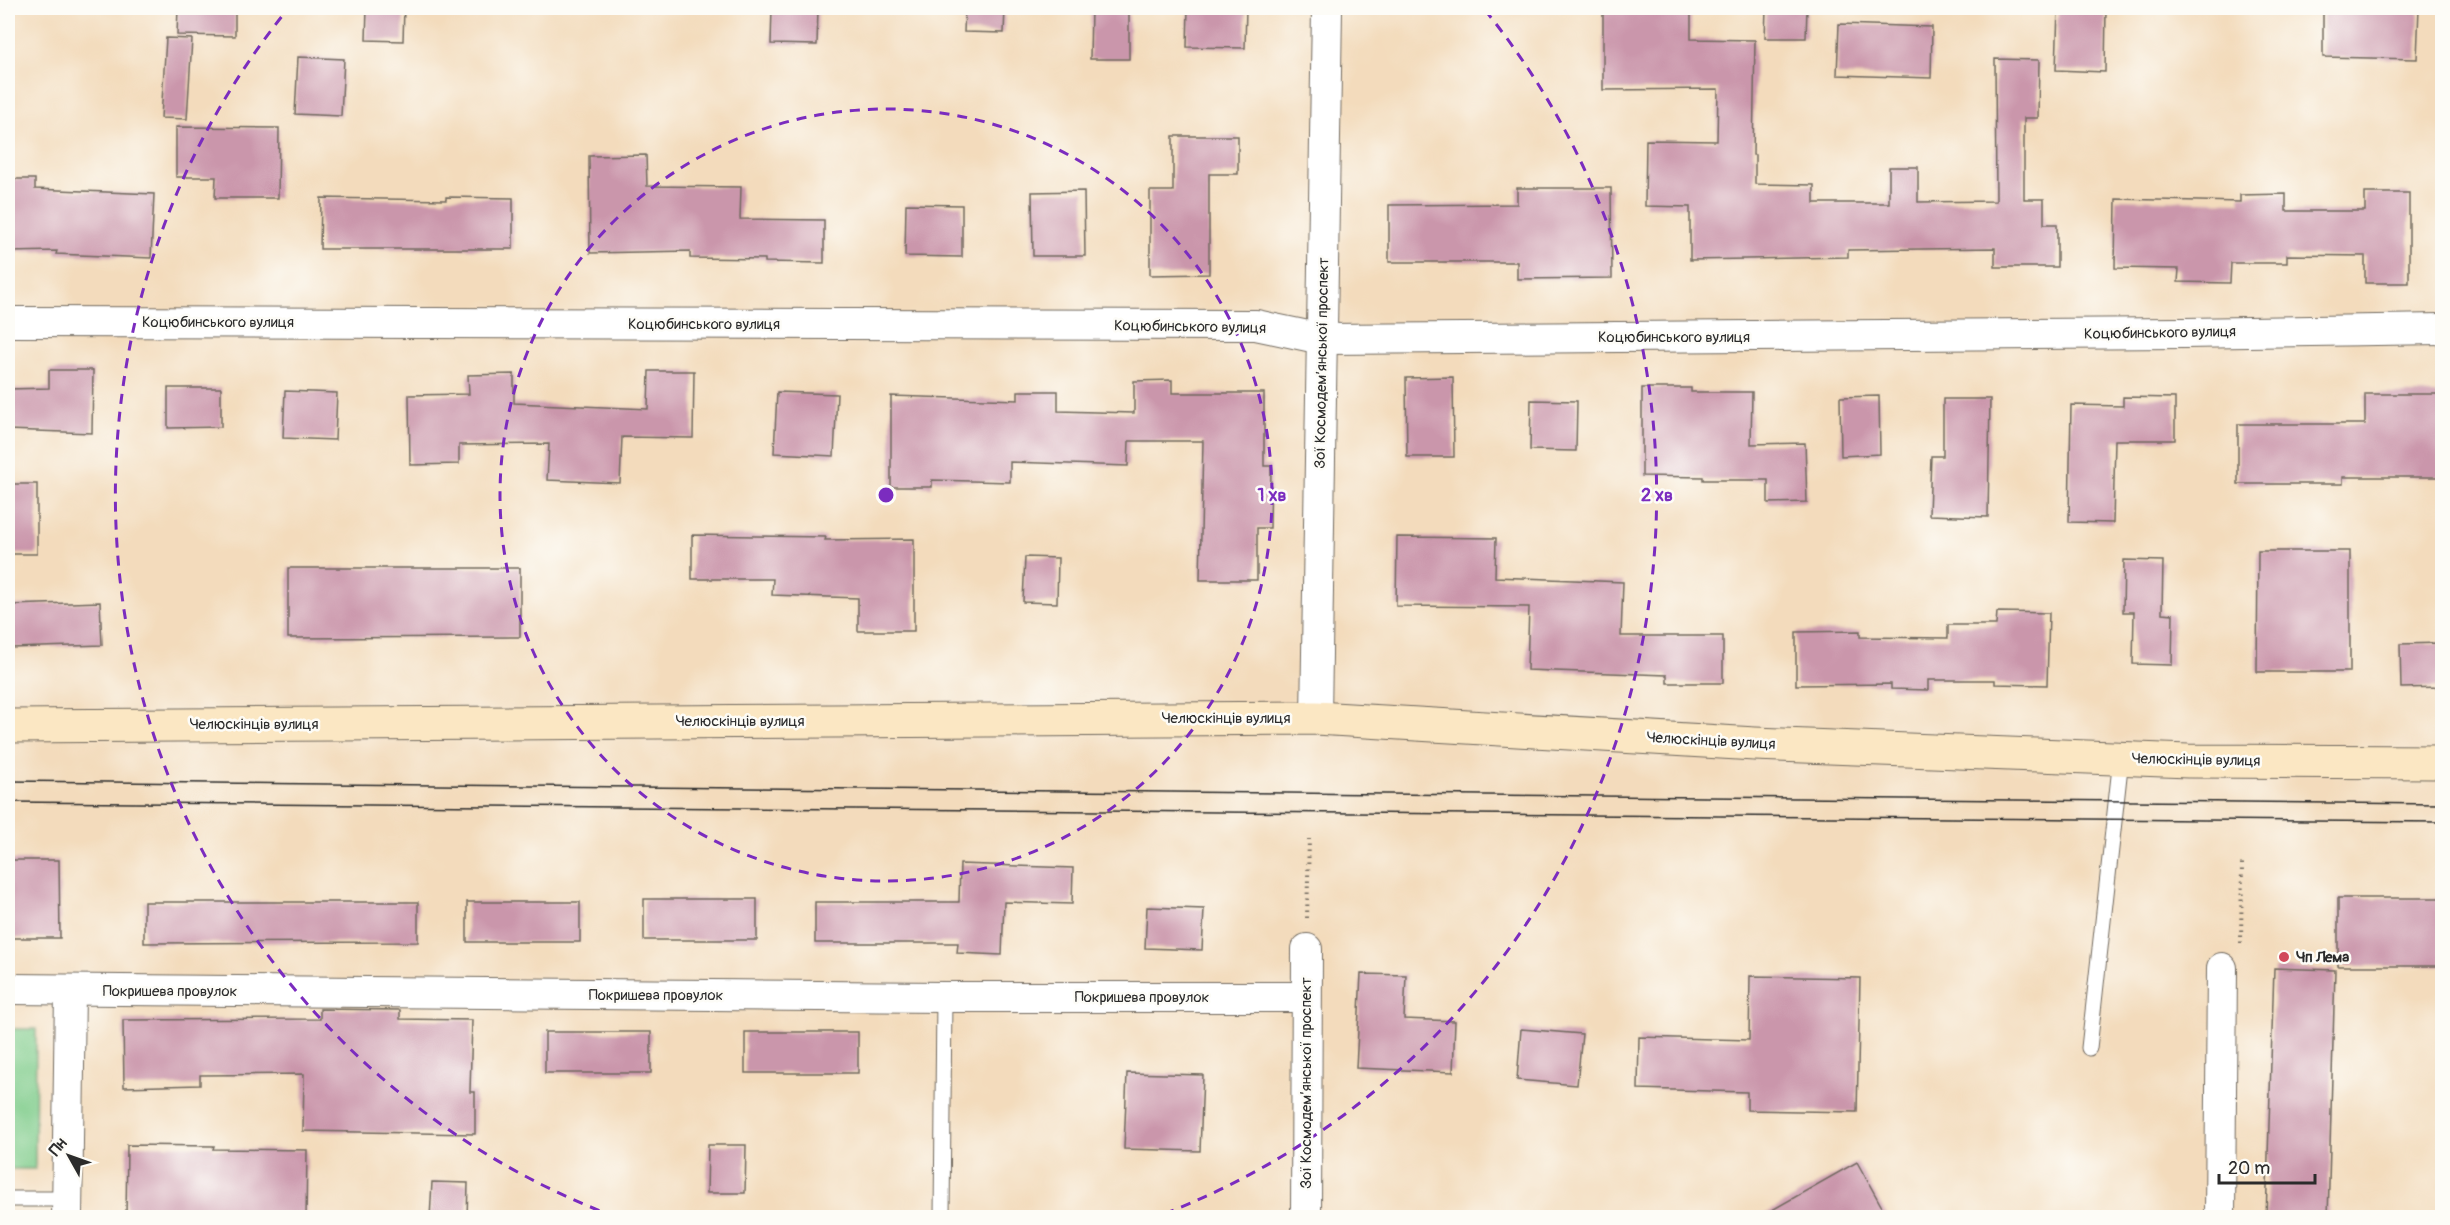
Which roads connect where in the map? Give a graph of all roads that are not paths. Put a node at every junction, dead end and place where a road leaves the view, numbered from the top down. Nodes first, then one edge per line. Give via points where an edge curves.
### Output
1 (1328, 8) edge
2 (8, 322) edge
3 (2442, 329) edge
4 (1322, 339) junction
5 (1316, 718) junction
6 (8, 726) edge
7 (2121, 758) junction
8 (2442, 762) edge
9 (1307, 949) road end
10 (2222, 969) dead end
11 (8, 989) edge
12 (70, 990) junction
13 (1305, 997) junction
14 (944, 998) junction
15 (2089, 1048) dead end
16 (8, 1199) edge
17 (67, 1208) edge
18 (942, 1218) edge
19 (1306, 1218) edge
20 (2220, 1218) edge

1 - 4 street, Зої Космодем’янської проспект
2 - 4 street, Коцюбинського вулиця via 1256,325
3 - 4 street, Коцюбинського вулиця
4 - 5 street, Зої Космодем’янської проспект
5 - 6 main road, Челюскінців вулиця
5 - 7 main road, Челюскінців вулиця via 1755,744
7 - 8 main road, Челюскінців вулиця
7 - 15 lane
9 - 13 street, Зої Космодем’янської проспект
10 - 20 street
11 - 12 street, Покришева провулок
12 - 14 street, Покришева провулок
12 - 17 street
13 - 14 street, Покришева провулок
13 - 19 street, Зої Космодем’янської проспект
14 - 18 lane
16 - 17 lane

